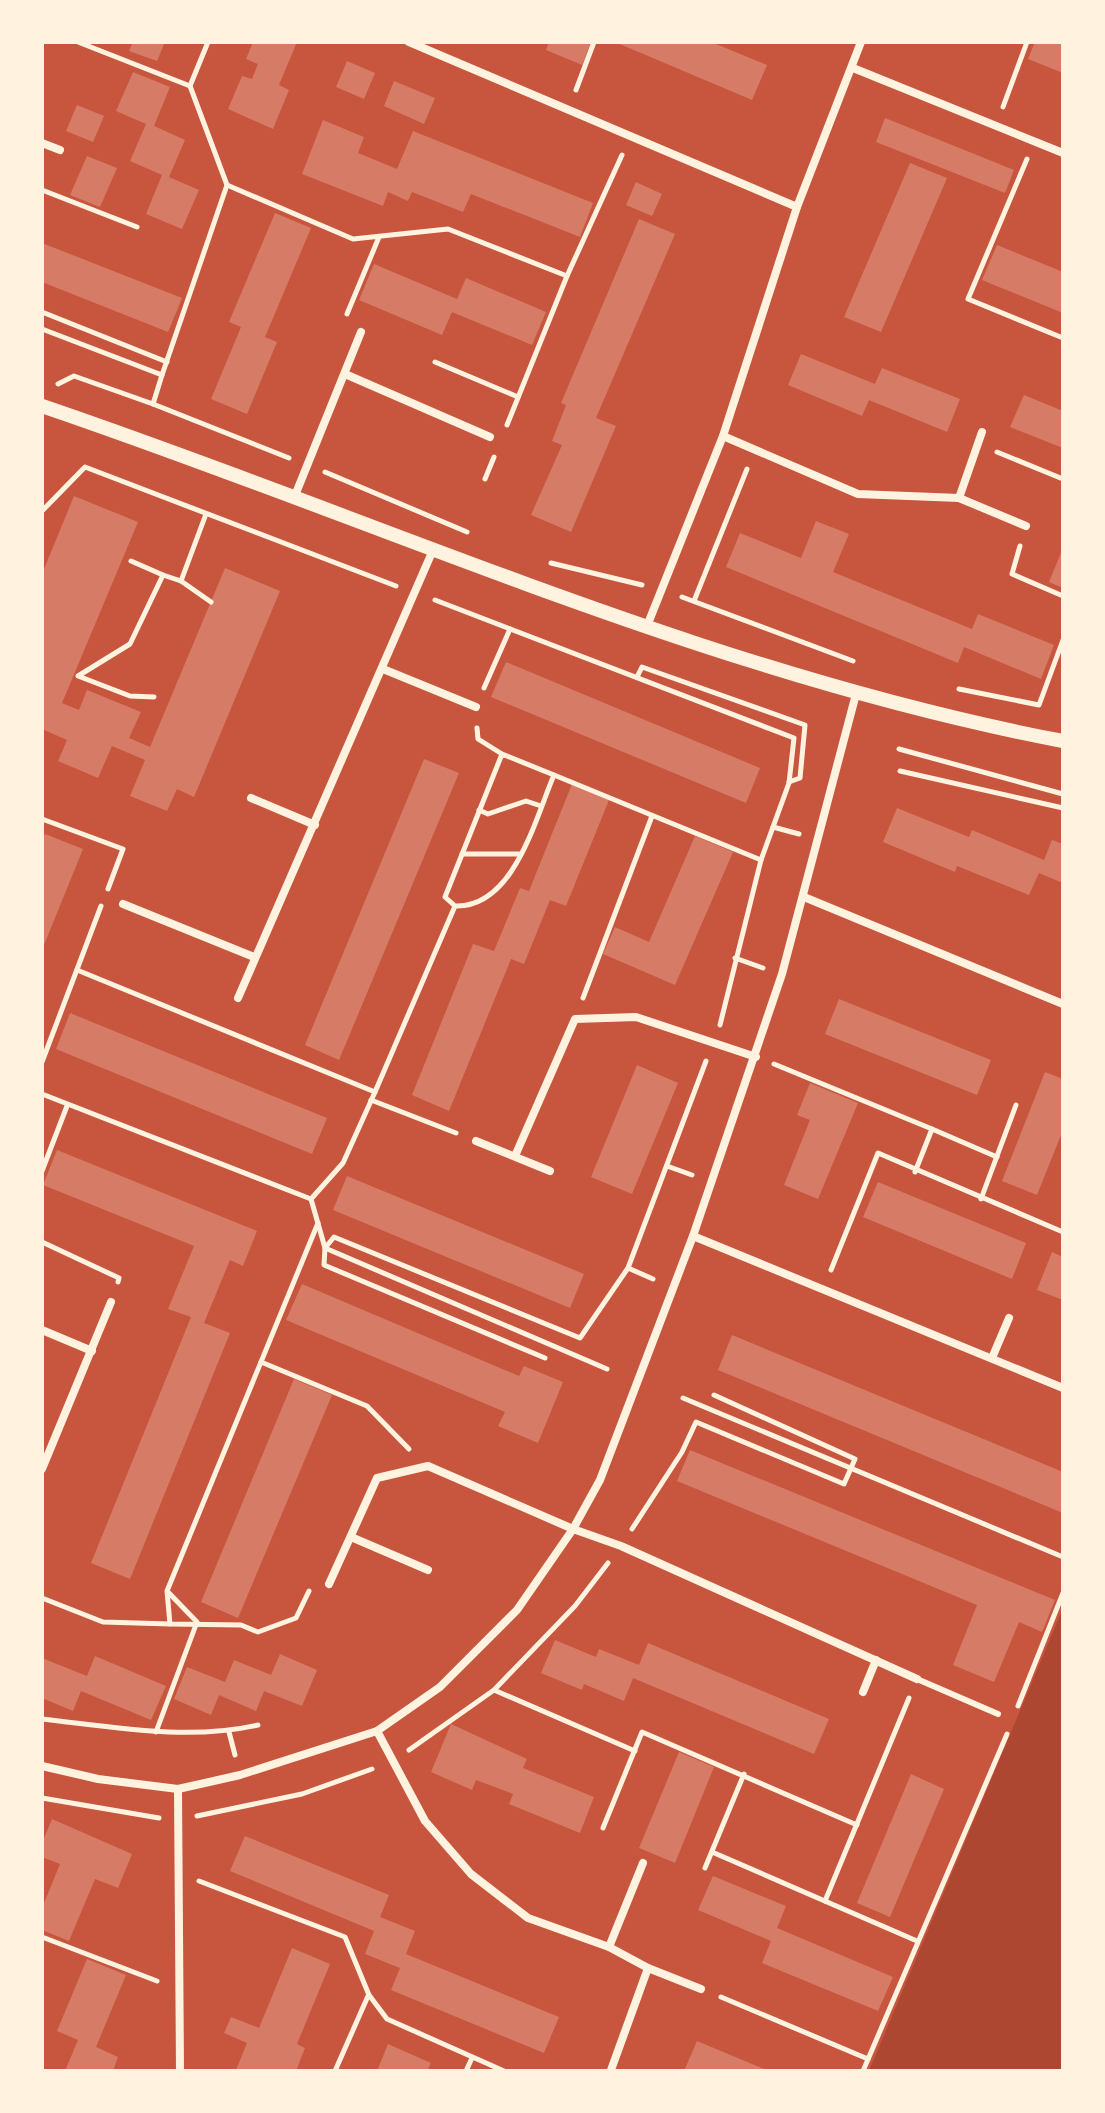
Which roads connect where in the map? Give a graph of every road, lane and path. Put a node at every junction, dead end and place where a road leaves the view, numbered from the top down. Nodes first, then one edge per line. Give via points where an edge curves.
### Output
1 (78, 42) edge
2 (208, 42) edge
3 (409, 42) edge
4 (594, 42) edge
5 (861, 42) edge
6 (1027, 42) edge
7 (853, 68) junction
8 (190, 86) junction
9 (568, 110) junction
10 (996, 126) junction
11 (631, 136) junction
12 (1034, 142) junction
13 (42, 143) edge
14 (60, 150) dead end
15 (1063, 153) edge
16 (227, 185) junction
17 (42, 190) edge
18 (797, 207) junction
19 (137, 227) dead end
20 (379, 237) junction
21 (567, 276) junction
22 (42, 312) edge
23 (42, 329) edge
24 (361, 332) joint
25 (1063, 338) edge
26 (167, 362) junction
27 (435, 362) dead end
28 (345, 374) junction
29 (162, 375) junction
30 (47, 389) dead end
31 (518, 397) junction
32 (153, 404) junction
33 (42, 406) edge
34 (506, 426) dead end
35 (982, 432) dead end
36 (723, 436) junction
37 (490, 437) dead end
38 (978, 444) junction
39 (754, 450) junction
40 (495, 454) dead end
41 (309, 465) junction
42 (485, 479) dead end
43 (1063, 479) edge
44 (294, 498) junction
45 (959, 498) junction
46 (42, 511) edge
47 (206, 514) junction
48 (1026, 526) joint
49 (470, 533) dead end
50 (433, 550) junction
51 (543, 560) dead end
52 (131, 561) dead end
53 (163, 575) junction
54 (181, 581) junction
55 (661, 590) junction
56 (415, 593) junction
57 (1063, 596) edge
58 (694, 601) junction
59 (211, 602) dead end
60 (647, 626) junction
61 (1063, 640) edge
62 (861, 665) dead end
63 (383, 669) junction
64 (637, 677) junction
65 (949, 687) dead end
66 (856, 694) junction
67 (154, 697) dead end
68 (476, 707) dead end
69 (1063, 741) edge
70 (899, 749) dead end
71 (900, 771) dead end
72 (554, 775) junction
73 (789, 783) junction
74 (1063, 794) edge
75 (251, 798) dead end
76 (541, 806) junction
77 (1063, 808) edge
78 (479, 810) junction
79 (652, 816) junction
80 (42, 819) edge
81 (315, 825) junction
82 (462, 854) junction
83 (521, 854) junction
84 (761, 860) junction
85 (804, 897) junction
86 (123, 904) dead end
87 (455, 906) junction
88 (254, 957) junction
89 (77, 970) junction
90 (238, 998) dead end
91 (1063, 1004) edge
92 (575, 1019) junction
93 (712, 1045) junction
94 (756, 1057) junction
95 (42, 1062) edge
96 (375, 1092) junction
97 (42, 1094) edge
98 (371, 1100) junction
99 (1016, 1105) dead end
100 (67, 1106) junction
101 (932, 1129) junction
102 (476, 1141) joint
103 (515, 1156) junction
104 (997, 1157) junction
105 (42, 1171) edge
106 (550, 1171) dead end
107 (915, 1172) junction
108 (311, 1199) junction
109 (981, 1199) junction
110 (318, 1223) junction
111 (1063, 1232) edge
112 (693, 1236) junction
113 (42, 1242) edge
114 (325, 1248) junction
115 (824, 1288) junction
116 (111, 1302) joint
117 (1009, 1318) dead end
118 (42, 1330) edge
119 (92, 1351) junction
120 (545, 1358) dead end
121 (992, 1358) junction
122 (261, 1362) junction
123 (607, 1369) dead end
124 (1063, 1388) edge
125 (683, 1398) dead end
126 (426, 1467) junction
127 (42, 1469) edge
128 (573, 1529) junction
129 (351, 1537) junction
130 (1063, 1557) edge
131 (428, 1570) dead end
132 (329, 1584) joint
133 (167, 1591) junction
134 (1063, 1593) edge
135 (42, 1598) edge
136 (197, 1622) junction
137 (170, 1624) junction
138 (876, 1660) junction
139 (917, 1679) junction
140 (494, 1690) dead end
141 (863, 1692) dead end
142 (998, 1714) dead end
143 (42, 1719) edge
144 (258, 1725) dead end
145 (377, 1731) junction
146 (156, 1732) junction
147 (635, 1751) junction
148 (42, 1766) edge
149 (744, 1774) junction
150 (178, 1789) junction
151 (857, 1825) junction
152 (603, 1828) dead end
153 (712, 1852) junction
154 (643, 1863) dead end
155 (705, 1868) dead end
156 (179, 1874) junction
157 (825, 1901) junction
158 (42, 1937) edge
159 (917, 1941) junction
160 (609, 1947) junction
161 (648, 1968) junction
162 (178, 1989) junction
163 (701, 1989) joint
164 (369, 1995) junction
165 (472, 2058) junction
166 (868, 2059) junction
167 (611, 2070) edge
168 (180, 2071) edge
169 (335, 2071) edge
170 (466, 2071) edge
171 (504, 2071) edge
172 (863, 2071) edge

1 - 8 path
2 - 8 path
3 - 9 street
4 - 9 path
5 - 7 street
6 - 10 path
7 - 10 street
7 - 18 street
8 - 16 path
9 - 11 street
10 - 12 street
11 - 18 street
11 - 21 path
12 - 15 street
12 - 25 path via 968,299
13 - 14 street
16 - 20 path via 353,239
16 - 26 path
17 - 19 path
18 - 36 street
20 - 21 path via 448,229
20 - 24 path via 345,319
21 - 31 path
22 - 26 path
23 - 29 path
24 - 28 street
26 - 29 path
27 - 31 path
28 - 37 street
28 - 41 street
29 - 32 path
30 - 32 path via 74,376
31 - 34 path
32 - 41 path
33 - 44 street
35 - 38 street
36 - 39 street
36 - 55 street
38 - 43 path
38 - 45 street
39 - 45 street via 858,494
39 - 58 path
40 - 42 path
41 - 44 street
41 - 49 path
44 - 50 street
45 - 48 street
46 - 47 path via 85,467
47 - 54 path
47 - 56 path
48 - 57 path via 1012,574
50 - 56 street
50 - 60 street
51 - 55 path
52 - 53 path
53 - 54 path
53 - 67 path via 130,644 78,676 130,696
54 - 59 path
55 - 58 path
55 - 60 street
56 - 63 street
56 - 64 path
58 - 62 path
60 - 66 street
61 - 65 path via 1039,705
63 - 68 street
63 - 81 street
64 - 73 path via 794,738
64 - 73 path via 642,667 805,725 800,778
66 - 69 street
66 - 85 street
70 - 74 path
71 - 77 path
72 - 76 path
72 - 78 path via 502,754
72 - 79 path
73 - 84 path
75 - 81 street
76 - 78 path via 526,801 488,814
76 - 83 path
78 - 82 path
79 - 84 path
79 - 92 path
80 - 89 path via 123,849
81 - 88 street
82 - 83 path
82 - 87 path via 445,897
83 - 87 path via 511,877 472,906
84 - 93 path
85 - 91 street
85 - 94 street
86 - 88 street
87 - 96 path
88 - 90 street
89 - 95 path
89 - 96 path
92 - 93 street via 636,1017
92 - 103 street
93 - 94 street
93 - 114 path via 628,1268 580,1338 334,1237
94 - 101 path
94 - 112 street
96 - 98 path
97 - 100 path
98 - 102 path
98 - 108 path via 343,1163
99 - 104 path
100 - 105 path
100 - 108 path
101 - 104 path
101 - 107 path
102 - 103 street
103 - 106 street
104 - 109 path
107 - 109 path
107 - 115 path via 878,1153
108 - 110 path
109 - 111 path
110 - 114 path
110 - 122 path
112 - 115 street
112 - 128 street via 600,1480
113 - 116 path via 119,1278
114 - 120 path via 324,1265
114 - 123 path
115 - 121 street
116 - 119 street
117 - 121 street
118 - 119 street
119 - 127 street
121 - 124 street
122 - 126 path via 367,1406
122 - 133 path
125 - 130 path
126 - 128 street
126 - 129 street via 377,1478
128 - 138 street
128 - 145 street via 517,1610 440,1687
129 - 131 street
129 - 132 street
132 - 136 path via 315,1578 296,1618 258,1632 241,1625
133 - 136 path
133 - 137 path
134 - 159 path
135 - 137 path via 103,1622
136 - 137 path
136 - 146 path
138 - 139 street
138 - 141 street
139 - 142 lane
139 - 151 path
140 - 147 path
143 - 146 path
144 - 146 path via 229,1732
145 - 150 street
145 - 160 street via 425,1821 471,1874 528,1918
147 - 149 path via 642,1732
147 - 152 path
148 - 150 street
149 - 151 path
149 - 153 path
150 - 156 street
151 - 157 path
153 - 155 path
153 - 157 path
154 - 160 street
156 - 162 street
156 - 164 path via 345,1937
157 - 159 path
158 - 162 path
159 - 166 path
160 - 161 street
161 - 163 street
161 - 167 street
162 - 168 street
163 - 166 path
164 - 165 path via 387,2019
164 - 169 path
165 - 170 path
165 - 171 path
166 - 172 path

